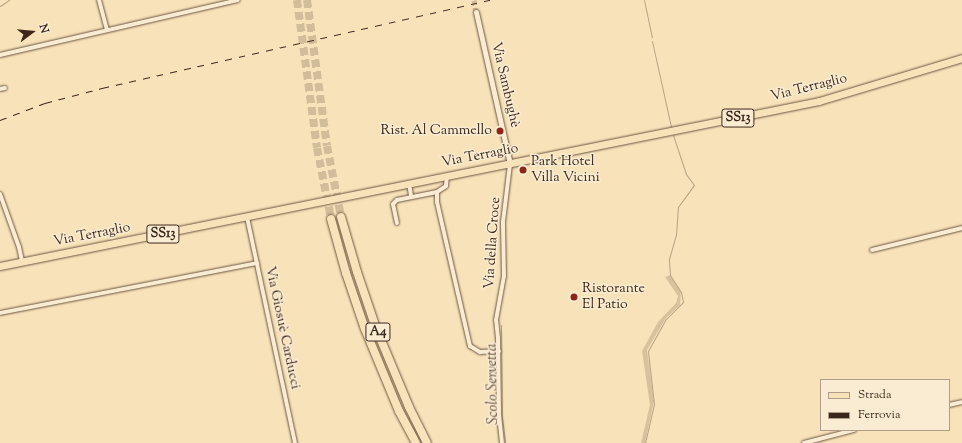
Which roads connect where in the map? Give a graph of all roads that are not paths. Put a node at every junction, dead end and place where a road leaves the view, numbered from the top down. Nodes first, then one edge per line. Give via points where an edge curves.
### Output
1 (99, 0) edge
2 (238, 0) edge
3 (476, 12) tunnel mouth
4 (107, 30) junction
5 (0, 55) edge
6 (962, 58) edge
7 (510, 164) junction
8 (447, 176) junction
9 (409, 183) junction
10 (437, 192) junction
11 (0, 194) edge
12 (411, 196) junction
13 (247, 217) junction
14 (341, 217) tunnel mouth
15 (331, 219) tunnel mouth
16 (397, 223) dead end
17 (962, 228) edge
18 (872, 250) dead end
19 (22, 261) junction
20 (257, 263) junction
21 (0, 266) edge
22 (0, 313) edge
23 (499, 350) junction
24 (962, 402) edge
25 (950, 405) edge
26 (850, 431) edge
27 (295, 443) edge
28 (416, 443) edge
29 (427, 443) edge
30 (502, 443) edge
31 (804, 443) edge

1 - 4 street
2 - 4 street
3 - 7 street, Via Sambughè
4 - 5 street
6 - 7 main road, Via Terraglio / SS13 via 819,101
7 - 8 main road, Via Terraglio / SS13
7 - 23 street, Via della Croce via 503,222 504,276 496,320
8 - 9 main road, Via Terraglio / SS13
8 - 10 street via 446,184
9 - 12 street
9 - 13 main road, Via Terraglio / SS13
10 - 12 street
10 - 23 street via 440,218 470,346 480,352
11 - 19 street
12 - 16 street via 397,200 393,204
13 - 19 main road, Via Terraglio / SS13
13 - 20 street, Via Giosuè Carducci
14 - 29 highway, A4 via 376,328
15 - 28 highway, A4 via 365,329 396,404
17 - 18 street
19 - 21 main road, Via Terraglio / SS13
20 - 22 street
20 - 27 street, Via Giosuè Carducci
23 - 30 street, Via della Croce
24 - 25 street
26 - 31 street

